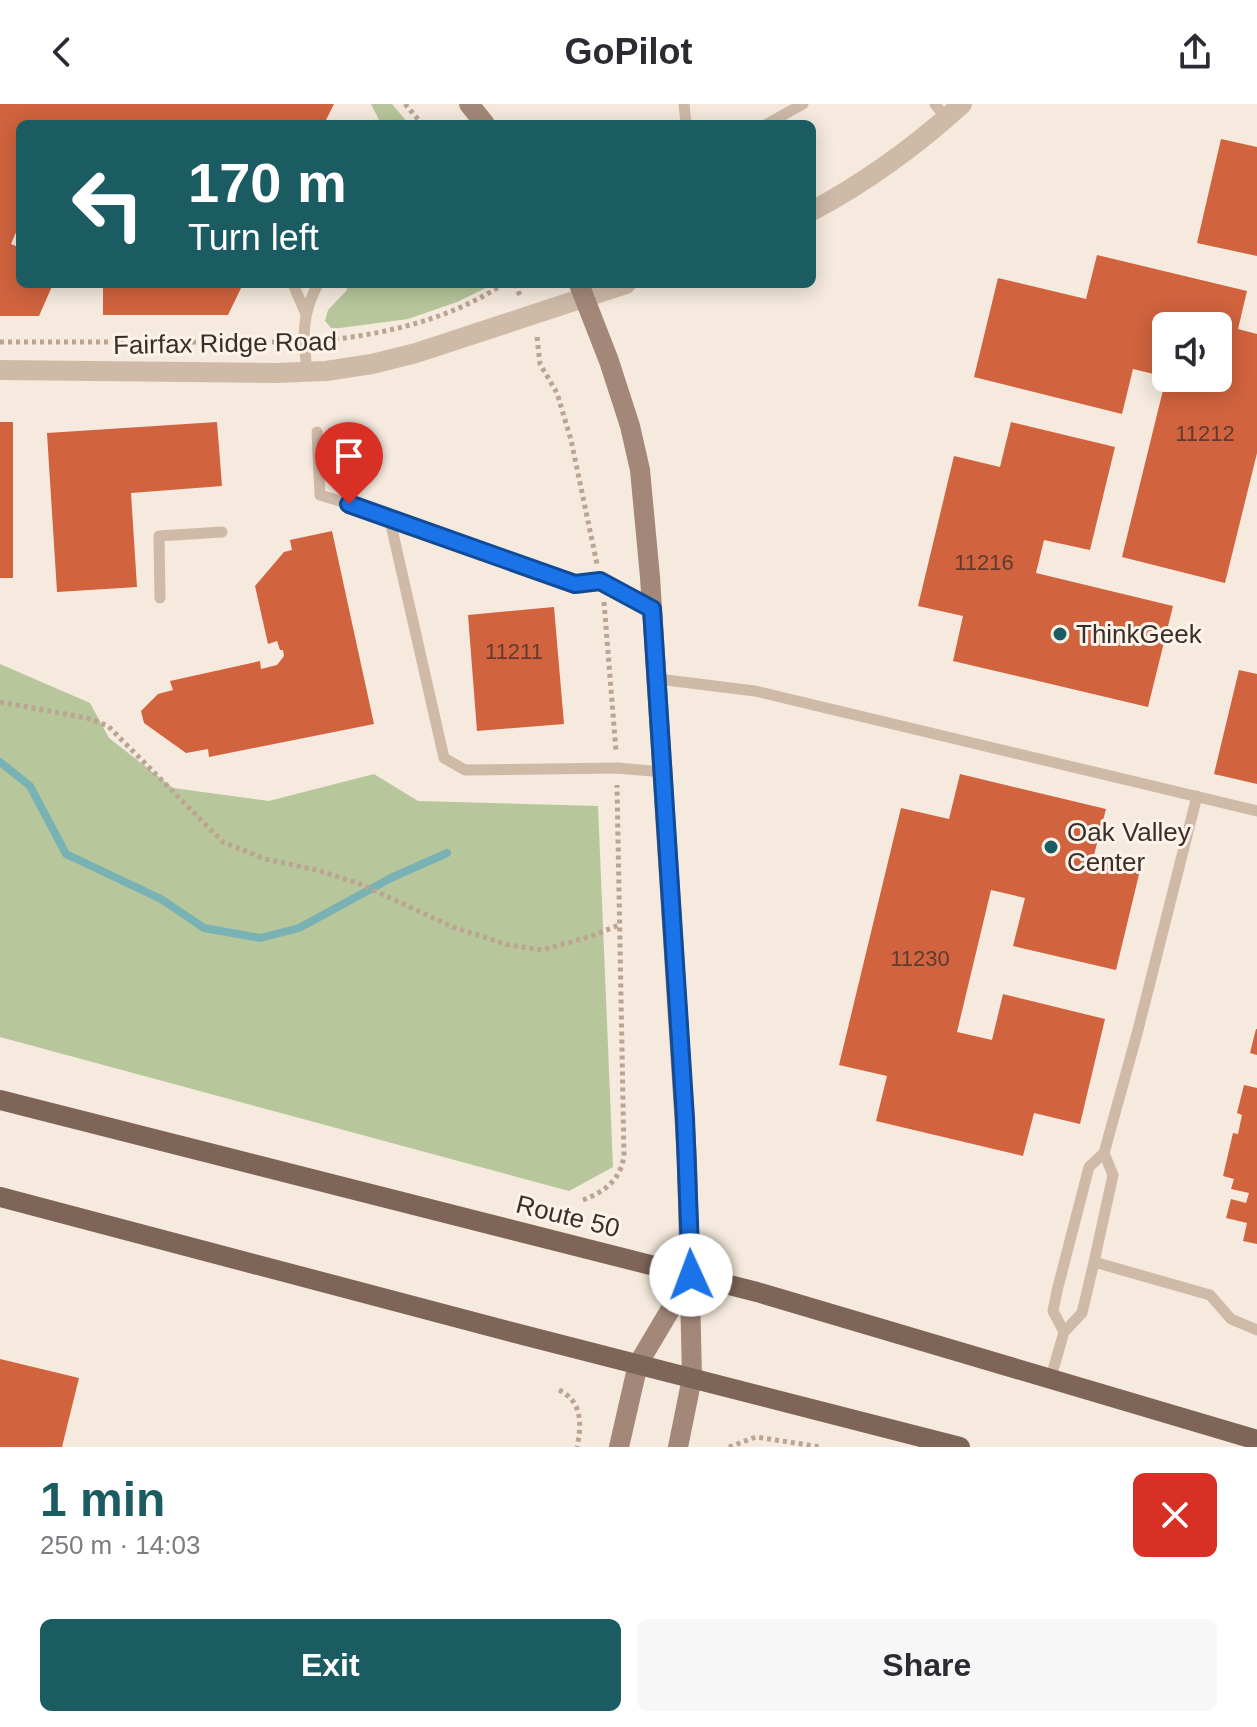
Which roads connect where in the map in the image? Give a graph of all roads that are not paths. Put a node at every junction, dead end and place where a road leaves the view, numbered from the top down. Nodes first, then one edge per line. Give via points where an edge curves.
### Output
1 (469, 104) edge
2 (803, 104) edge
3 (962, 104) edge
4 (940, 111) edge
5 (482, 120) edge
6 (774, 120) edge
7 (816, 209) edge
8 (295, 288) edge
9 (316, 288) edge
10 (582, 290) edge
11 (305, 312) junction
12 (0, 370) edge
13 (307, 371) junction
14 (317, 432) dead end
15 (389, 516) junction
16 (222, 532) dead end
17 (160, 598) dead end
18 (652, 609) junction
19 (658, 679) junction
20 (663, 772) junction
21 (1197, 796) junction
22 (1257, 811) edge
23 (0, 1100) edge
24 (1104, 1153) junction
25 (0, 1197) edge
26 (1094, 1262) junction
27 (691, 1275) junction
28 (1257, 1330) edge
29 (1064, 1332) junction
30 (638, 1364) junction
31 (1051, 1377) junction
32 (692, 1378) junction
33 (1257, 1440) edge
34 (619, 1447) edge
35 (678, 1447) edge
36 (960, 1447) edge

1 - 5 main road
2 - 6 lane
3 - 4 street
4 - 7 street via 874,173
8 - 11 lane
9 - 11 lane
10 - 13 street, Fairfax Ridge Road via 528,316 416,353
10 - 18 main road via 640,470
11 - 13 lane
12 - 13 street, Fairfax Ridge Road
14 - 15 lane via 320,495
15 - 18 lane via 575,584 600,581
15 - 20 lane via 444,758 465,770
16 - 17 lane via 159,536
18 - 19 main road
19 - 20 main road
19 - 21 lane via 755,691
20 - 27 main road
21 - 22 lane
21 - 24 lane
23 - 27 main road, Route 50
24 - 26 lane via 1113,1175
24 - 29 lane via 1089,1167 1057,1291 1053,1311
25 - 30 main road
26 - 28 lane via 1210,1295 1231,1319
26 - 29 lane via 1082,1313
27 - 30 main road
27 - 31 main road, Route 50
27 - 32 main road
29 - 31 lane
30 - 32 main road
30 - 34 main road
31 - 33 main road, Route 50
32 - 35 main road
32 - 36 main road

